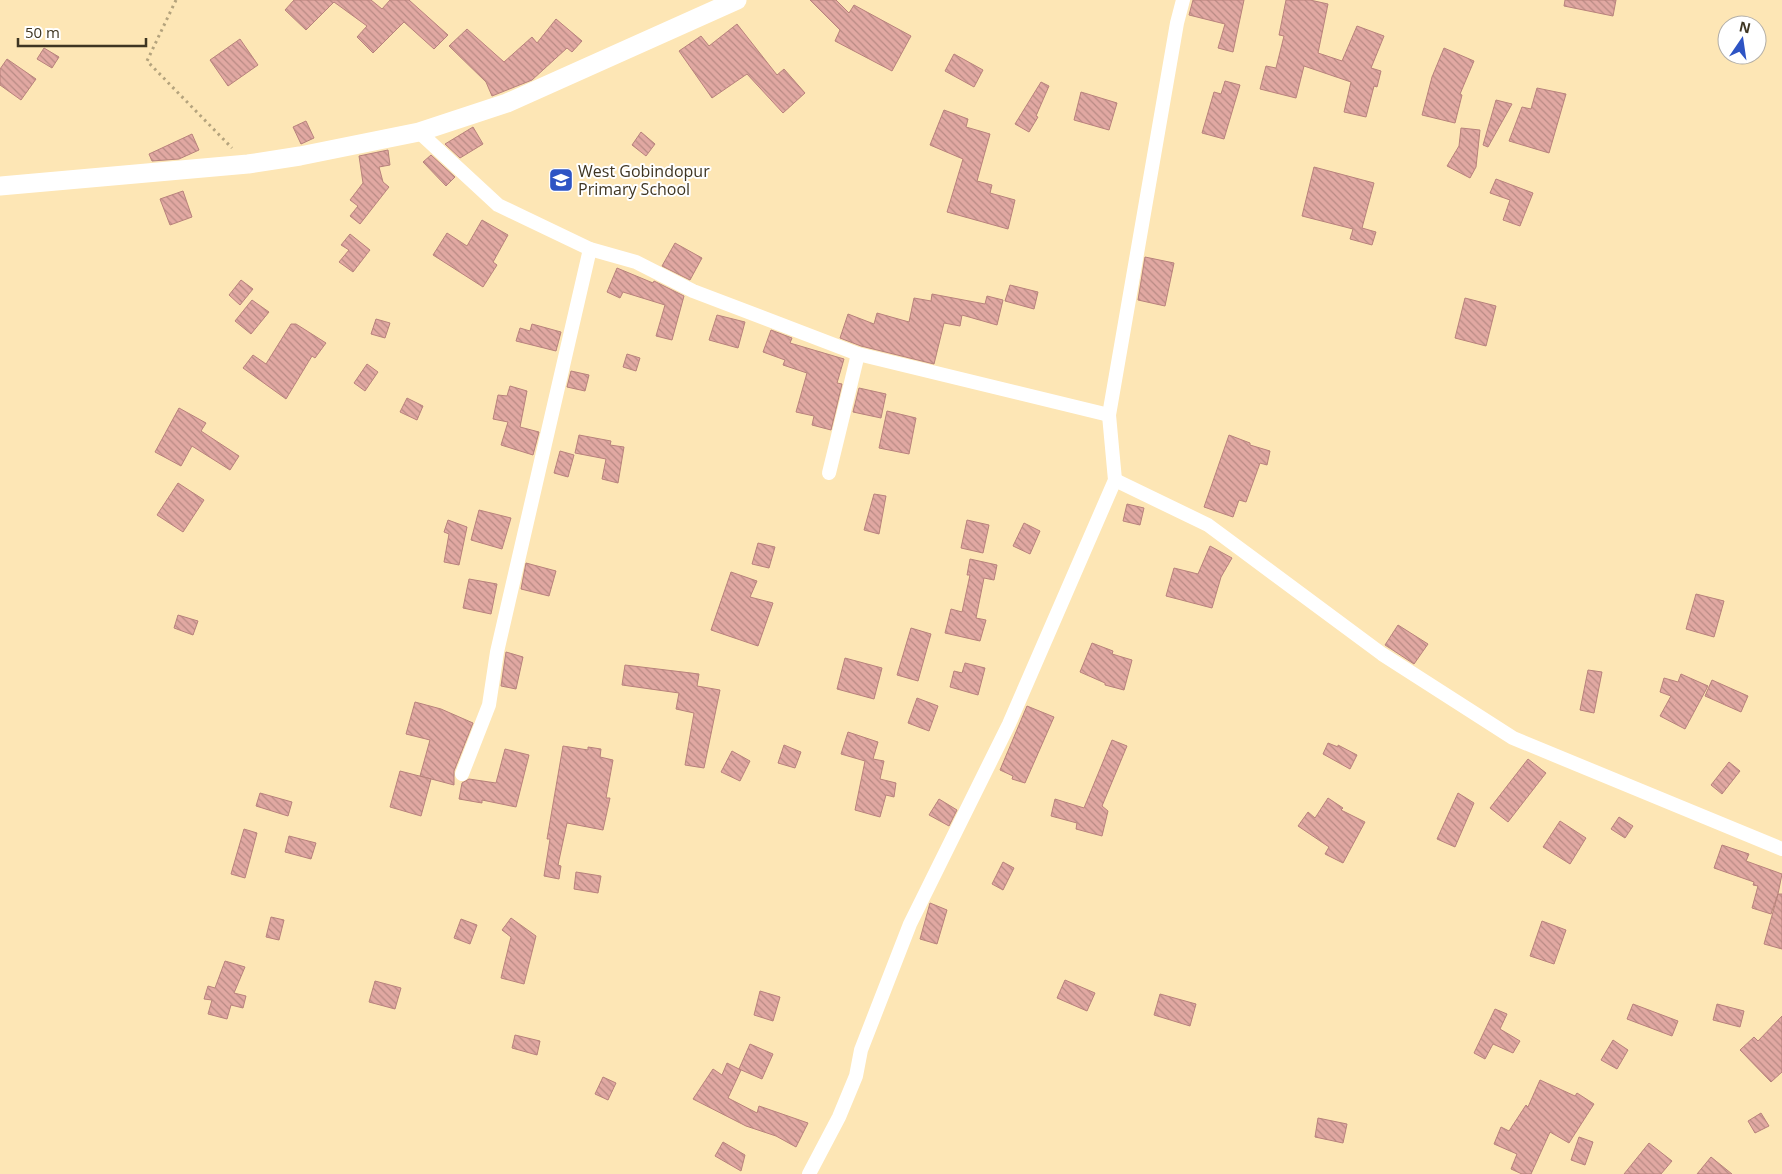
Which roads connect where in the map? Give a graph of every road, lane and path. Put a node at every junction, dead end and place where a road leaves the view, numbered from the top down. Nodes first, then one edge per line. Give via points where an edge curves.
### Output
1 (176, 0) edge
2 (738, 0) edge
3 (1183, 0) edge
4 (419, 132) junction
5 (248, 164) junction
6 (0, 186) edge
7 (590, 249) junction
8 (858, 354) junction
9 (1109, 415) junction
10 (829, 473) dead end
11 (1116, 480) junction
12 (462, 774) dead end
13 (1782, 849) edge
14 (809, 1174) edge

1 - 5 path via 147,61
2 - 4 main road via 507,103
3 - 9 street
4 - 5 main road
4 - 7 street via 498,205
5 - 6 main road
7 - 8 street via 636,262 693,291
7 - 12 street via 497,652 489,706
8 - 9 street
8 - 10 street
9 - 11 street
11 - 13 street via 1208,525 1382,654 1513,738
11 - 14 street via 1010,724 910,924 861,1050 856,1076 846,1101

